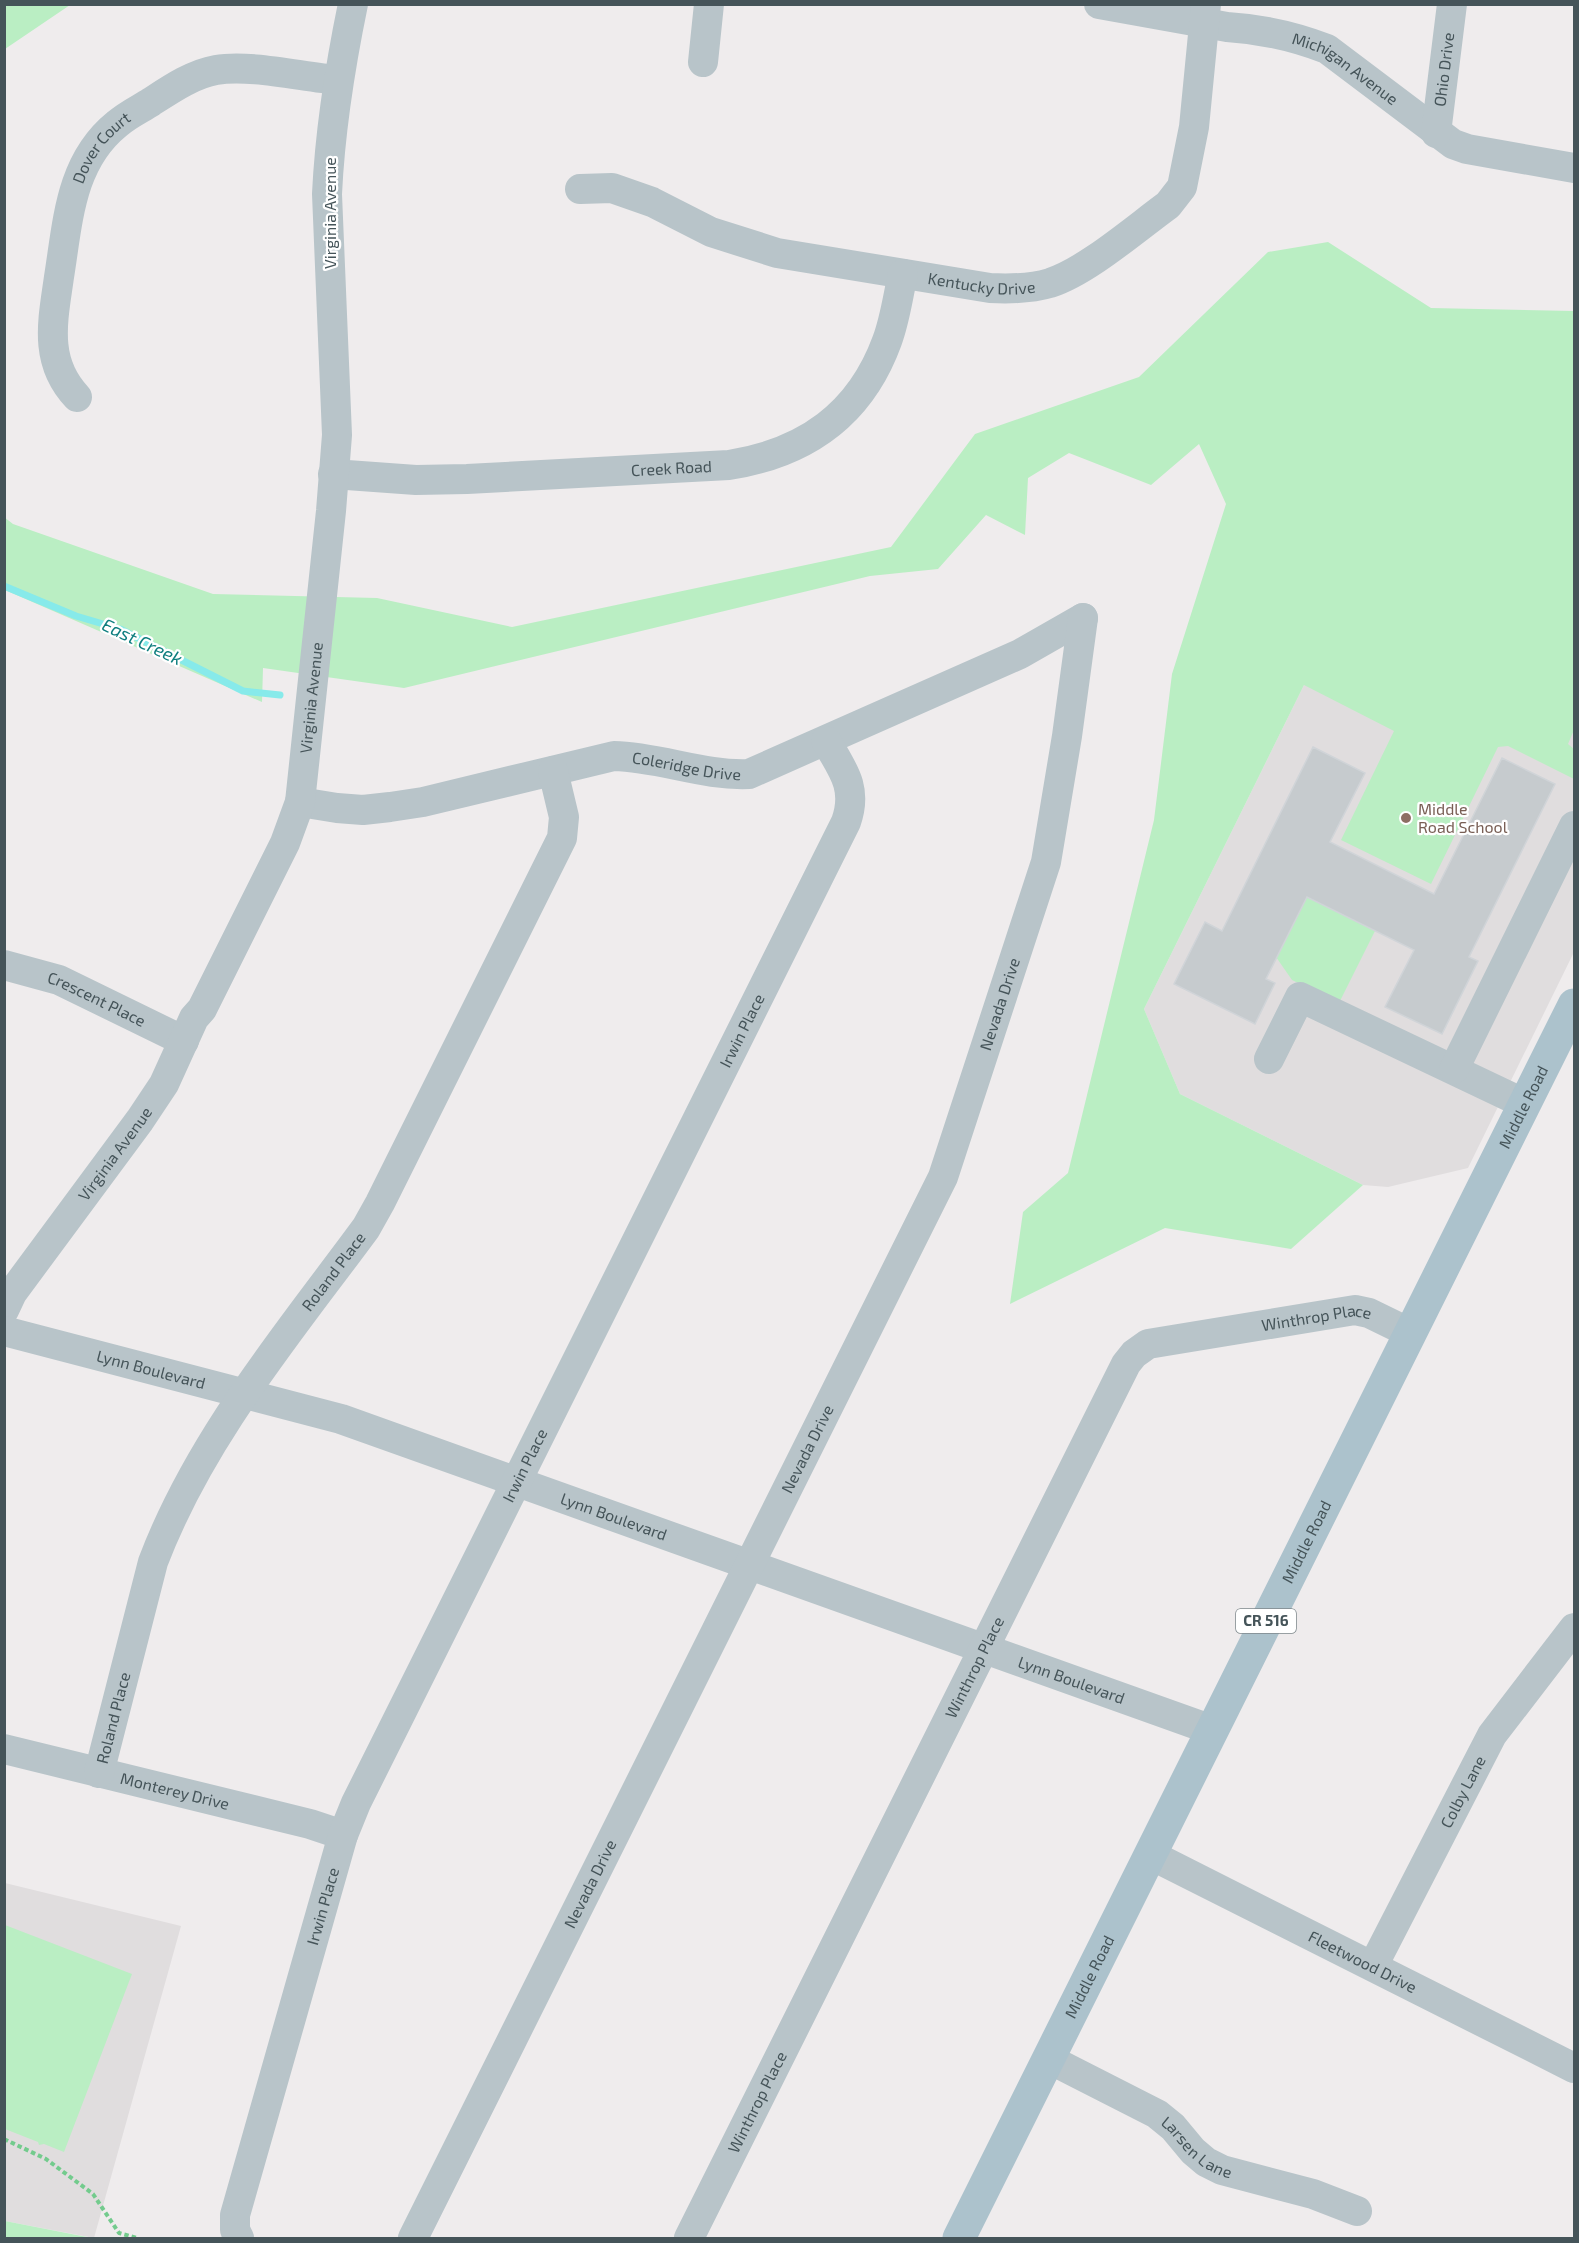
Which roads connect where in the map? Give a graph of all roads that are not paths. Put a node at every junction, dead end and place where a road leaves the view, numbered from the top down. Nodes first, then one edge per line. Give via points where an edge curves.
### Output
1 (352, 4) edge
2 (709, 4) edge
3 (1099, 4) edge
4 (1452, 4) edge
5 (1205, 13) edge
6 (703, 62) dead end
7 (338, 80) junction
8 (1436, 133) junction
9 (1575, 168) edge
10 (580, 189) dead end
11 (903, 274) junction
12 (77, 397) dead end
13 (333, 474) junction
14 (1083, 618) joint
15 (825, 741) junction
16 (553, 771) junction
17 (300, 802) junction
18 (1575, 826) edge
19 (4, 965) edge
20 (1575, 1005) edge
21 (184, 1041) junction
22 (1269, 1059) dead end
23 (1454, 1069) junction
24 (1525, 1104) junction
25 (4, 1310) edge
26 (4, 1331) edge
27 (1410, 1333) junction
28 (245, 1393) junction
29 (516, 1482) junction
30 (750, 1565) junction
31 (1575, 1628) edge
32 (983, 1648) junction
33 (1212, 1730) junction
34 (4, 1749) edge
35 (99, 1773) junction
36 (342, 1835) junction
37 (1151, 1855) junction
38 (1373, 1966) junction
39 (1049, 2059) junction
40 (1575, 2068) edge
41 (1357, 2211) dead end
42 (237, 2227) edge
43 (413, 2238) edge
44 (689, 2238) edge
45 (959, 2238) edge

1 - 7 street, Virginia Avenue
2 - 6 street
3 - 5 street, Michigan Avenue
4 - 8 street, Ohio Drive
5 - 8 street, Michigan Avenue via 1327,49
5 - 11 street, Kentucky Drive via 1194,127 1182,187 1168,205 1078,271 1050,283 990,288
7 - 12 street, Dover Court via 254,69 217,70 173,88 117,123 98,141 74,188 52,323 56,362
7 - 13 street, Virginia Avenue via 327,194 337,411
8 - 9 street, Michigan Avenue via 1467,149
10 - 11 street, Kentucky Drive via 612,188 652,202 711,232 777,253
11 - 13 street, Creek Road via 888,338 865,387 828,426 778,454 729,465 467,479
13 - 17 street, Virginia Avenue
14 - 15 street, Coleridge Drive via 1020,654
14 - 30 street, Nevada Drive via 1046,862 943,1177
15 - 16 street, Coleridge Drive via 749,774 727,775 636,757 600,758
15 - 29 street, Irwin Place via 845,773 852,794 846,822
16 - 17 street, Coleridge Drive via 390,807 363,810
16 - 28 street, Roland Place via 564,817 564,832 556,849 366,1228
17 - 21 street, Virginia Avenue via 285,843
18 - 23 street
19 - 21 street, Crescent Place via 59,980
20 - 24 main road, Middle Road / CR 516
21 - 25 street, Virginia Avenue via 158,1093 12,1293
22 - 23 street via 1300,997
23 - 24 street
24 - 27 main road, Middle Road / CR 516
26 - 28 street, Lynn Boulevard
27 - 32 street, Winthrop Place via 1369,1313 1355,1311 1178,1337 1148,1344 1134,1354 1125,1364
27 - 33 main road, Middle Road / CR 516
28 - 29 street, Lynn Boulevard via 341,1419
28 - 35 street, Roland Place via 216,1434 160,1543
29 - 30 street, Lynn Boulevard
29 - 36 street, Irwin Place
30 - 32 street, Lynn Boulevard
30 - 43 street, Nevada Drive
31 - 38 street, Colby Lane via 1492,1735
32 - 33 street, Lynn Boulevard
32 - 44 street, Winthrop Place
33 - 37 main road, Middle Road / CR 516
34 - 35 street, Monterey Drive
35 - 36 street, Monterey Drive
36 - 42 street, Irwin Place
37 - 38 street, Fleetwood Drive
37 - 39 main road, Middle Road / CR 516
38 - 40 street, Fleetwood Drive
39 - 41 street, Larsen Lane via 1157,2114 1193,2151 1222,2170 1313,2194
39 - 45 main road, Middle Road / CR 516

